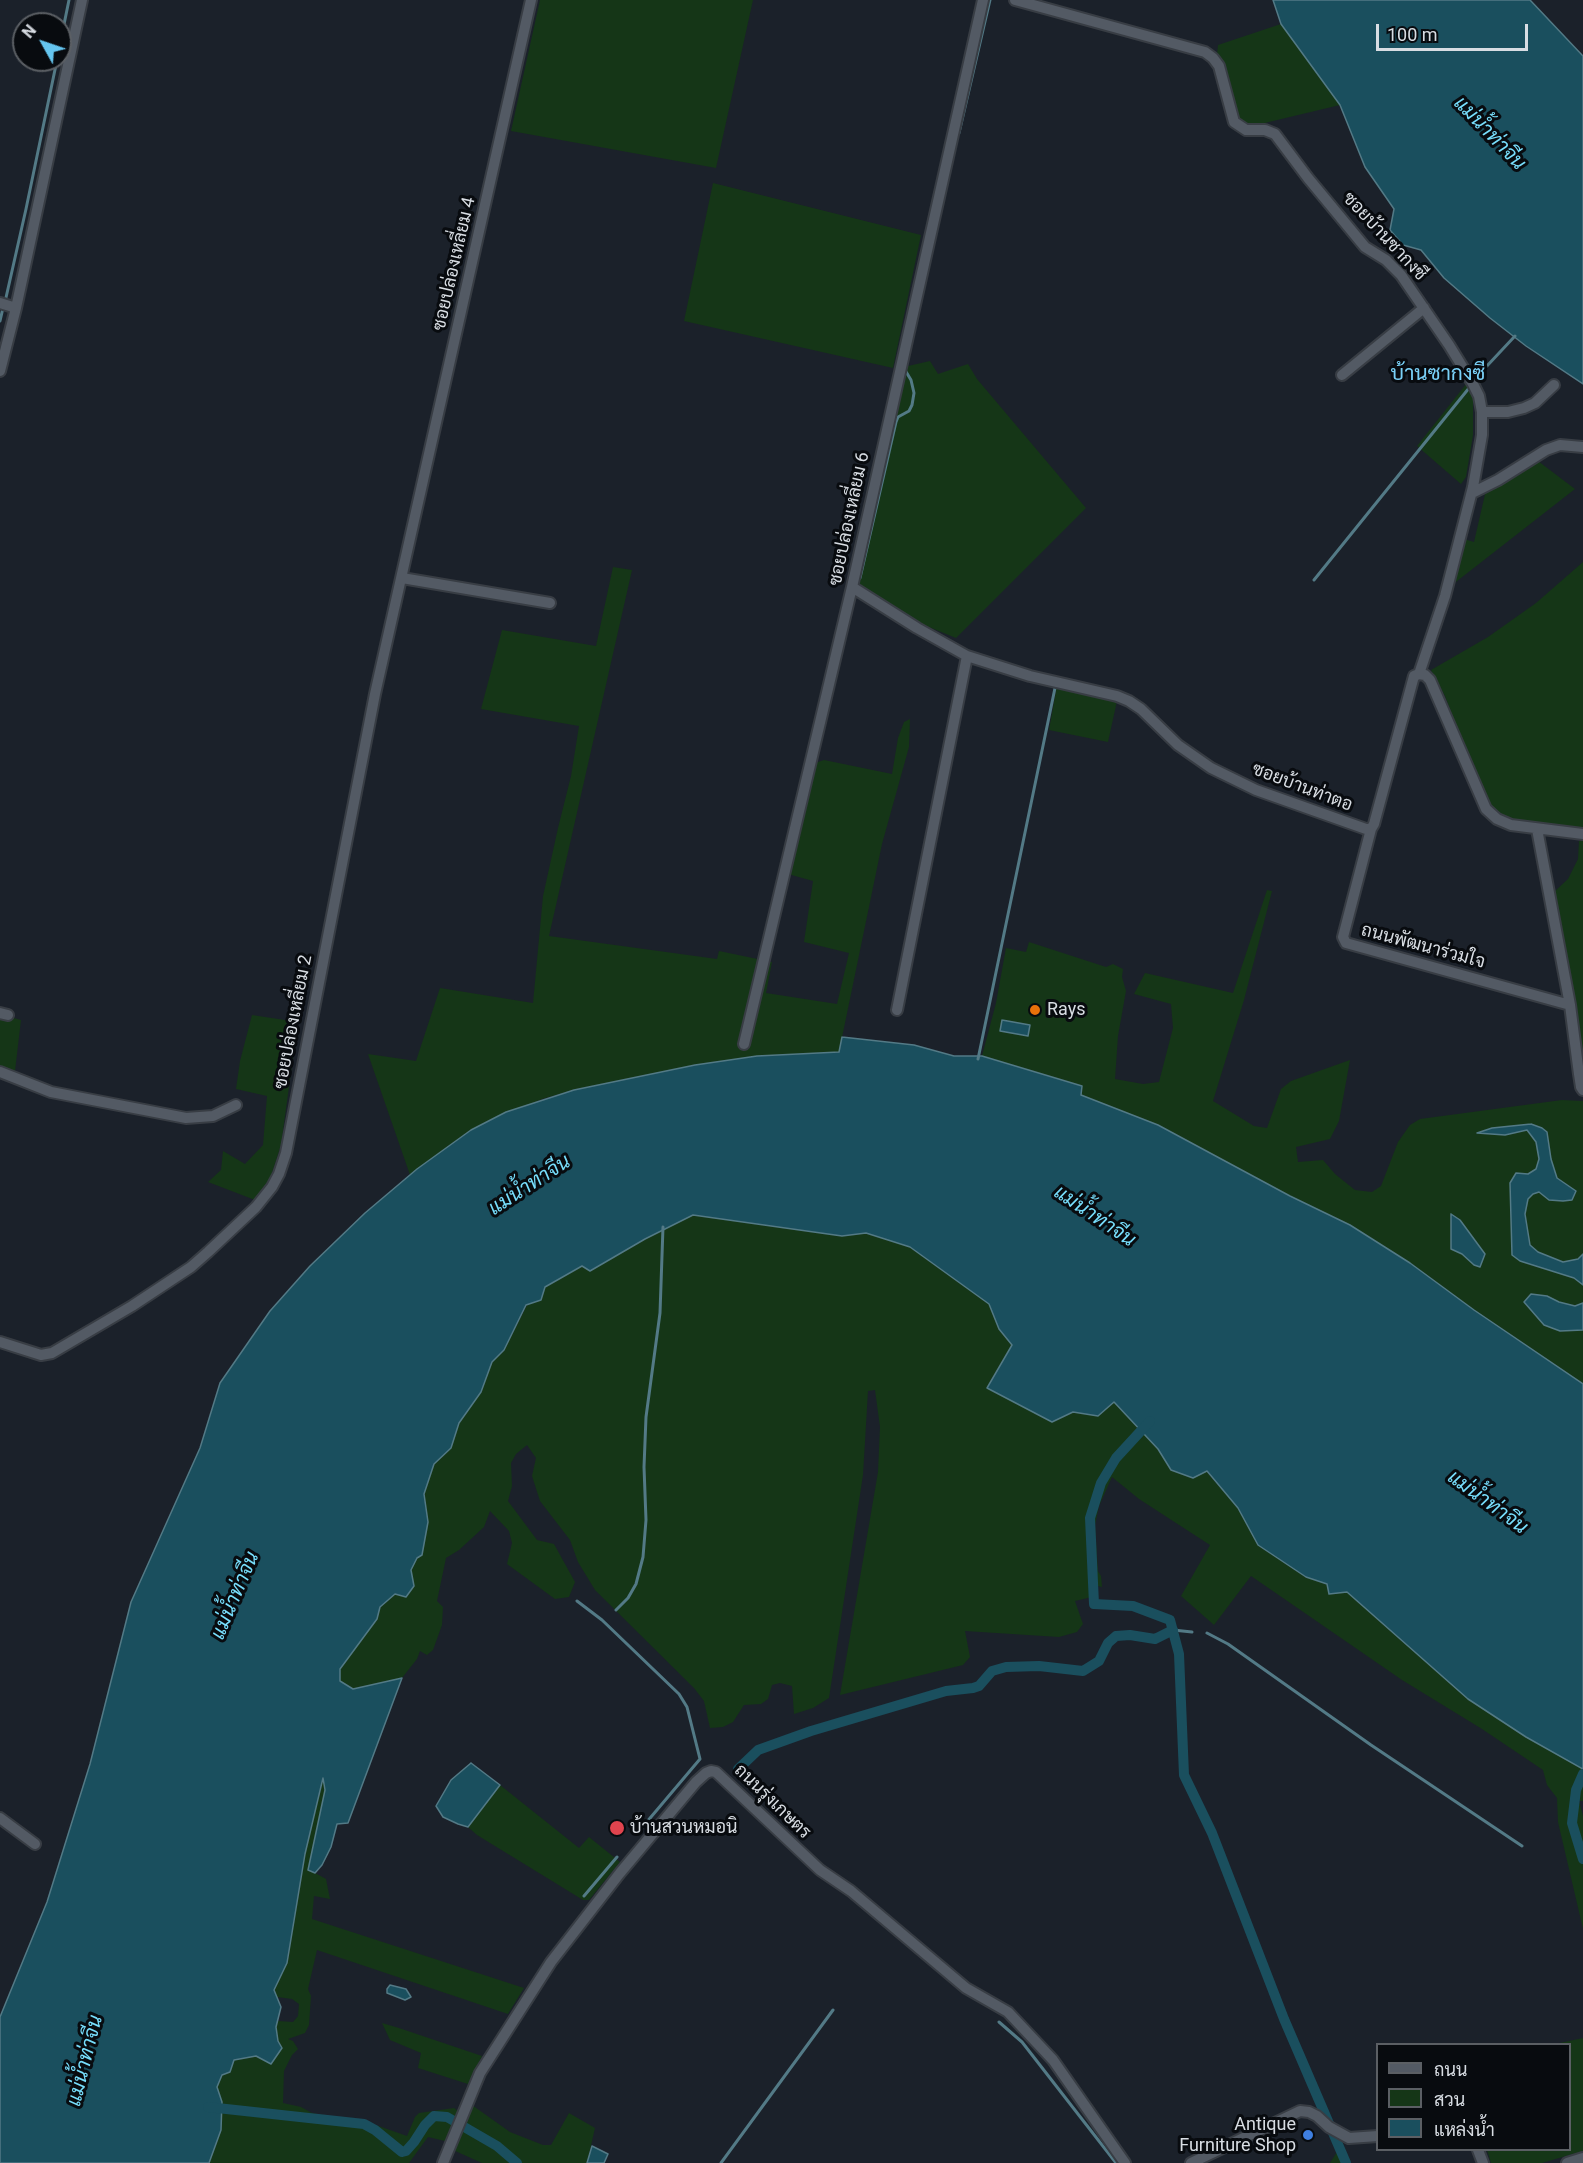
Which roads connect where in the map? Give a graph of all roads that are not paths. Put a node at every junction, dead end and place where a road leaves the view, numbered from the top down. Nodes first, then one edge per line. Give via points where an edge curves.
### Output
1 (82, 0) edge
2 (531, 0) edge
3 (983, 0) edge
4 (1015, 0) edge
5 (0, 303) edge
6 (16, 308) junction
7 (1424, 308) junction
8 (0, 371) edge
9 (1342, 375) dead end
10 (1554, 386) dead end
11 (1482, 412) junction
12 (1583, 447) edge
13 (1472, 493) junction
14 (411, 536) joint
15 (402, 578) junction
16 (852, 587) junction
17 (550, 603) dead end
18 (967, 656) junction
19 (1419, 674) junction
20 (1371, 829) junction
21 (1537, 829) junction
22 (1583, 834) edge
23 (1570, 1005) junction
24 (897, 1010) dead end
25 (744, 1044) dead end
26 (0, 1072) edge
27 (1583, 1090) edge
28 (236, 1105) dead end
29 (0, 1342) edge
30 (0, 1818) edge
31 (35, 1844) dead end
32 (1376, 2136) edge
33 (1583, 2158) edge
34 (443, 2163) edge
35 (1125, 2163) edge
36 (1191, 2163) edge
37 (1567, 2163) edge

1 - 6 street
2 - 14 street, ซอยปล่องเหลี่ยม 4
3 - 16 street, ซอยปล่องเหลี่ยม 6
4 - 7 street, ซอยบ้านซากงซี via 1205,52 1213,58 1219,66 1234,122 1246,130 1275,134 1365,247 1394,267
5 - 6 street
6 - 8 street
7 - 9 street
7 - 11 street, ซอยบ้านซากงซี via 1473,384
10 - 11 street via 1524,408
11 - 13 street, ซอยบ้านซากงซี
12 - 13 street via 1560,445 1546,450
13 - 19 street, ซอยบ้านซากงซี via 1445,596
14 - 15 street, ซอยปล่องเหลี่ยม 2
15 - 17 street
15 - 29 street, ซอยปล่องเหลี่ยม 2 via 279,1174 256,1207 191,1268 132,1306 52,1353 41,1355
16 - 18 street, ซอยบ้านท่าตอ
16 - 25 street, ซอยปล่องเหลี่ยม 6
18 - 20 street, ซอยบ้านท่าตอ via 1029,676 1118,696 1141,709 1178,745 1211,768 1256,790
18 - 24 street
19 - 20 street, ซอยบ้านท่าตอ via 1414,676
19 - 21 street via 1430,680 1486,809 1511,825
20 - 23 street, ถนนพัฒนาร่วมใจ via 1343,937 1346,943
21 - 22 street
21 - 23 street
23 - 27 street
26 - 28 street via 51,1092 186,1118 213,1116
30 - 31 street
32 - 36 street via 1349,2138 1309,2112 1300,2111
33 - 37 street
34 - 35 street, ถนนรุ่งเกษตร via 480,2073 551,1962 696,1782 711,1771 820,1870 851,1891 966,1988 1008,2012 1053,2060

